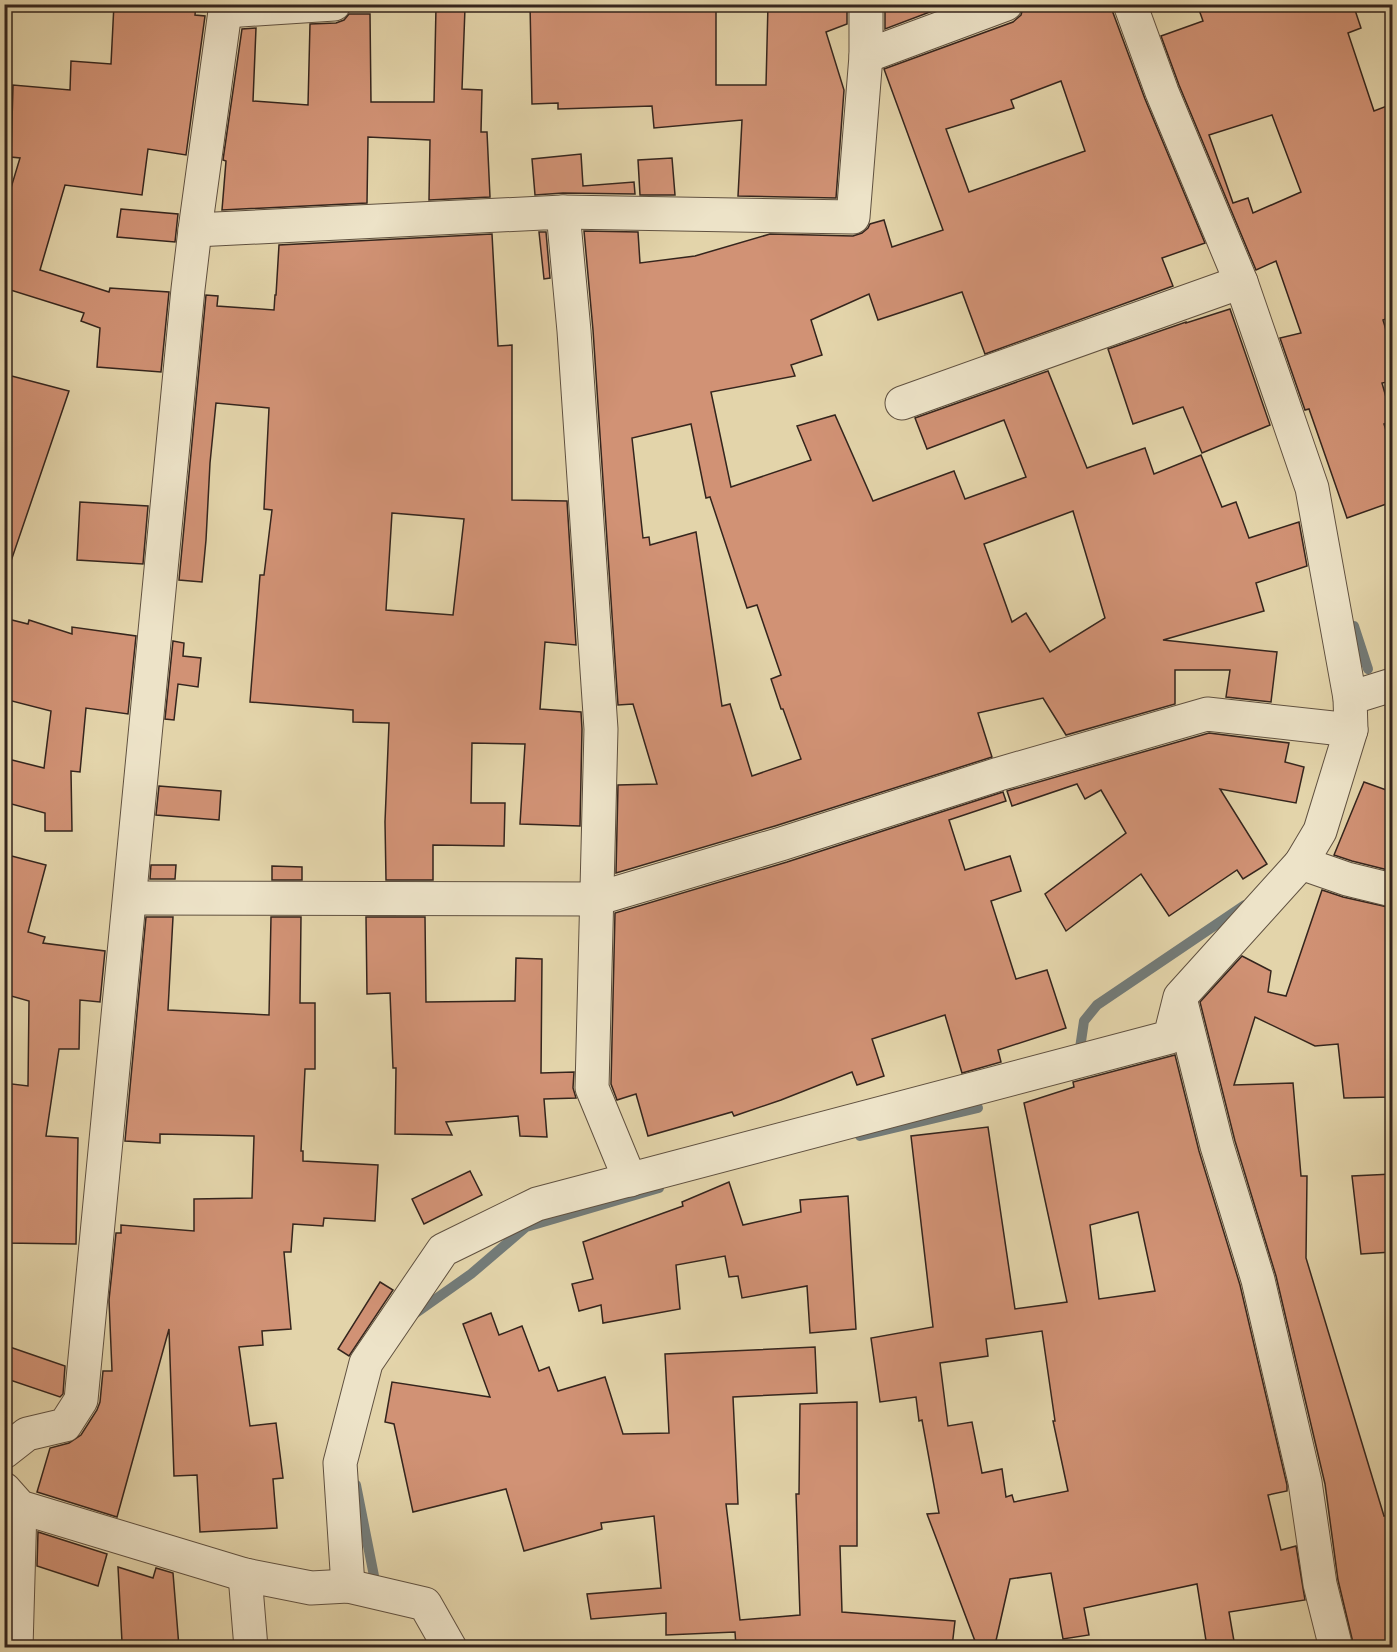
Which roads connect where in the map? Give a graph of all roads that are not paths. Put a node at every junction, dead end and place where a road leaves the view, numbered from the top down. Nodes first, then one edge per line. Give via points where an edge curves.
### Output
1 (334, 4) edge
2 (866, 4) edge
3 (1006, 4) edge
4 (1130, 4) edge
5 (226, 8) edge
6 (866, 56) junction
7 (563, 213) junction
8 (195, 230) junction
9 (1241, 282) junction
10 (902, 403) dead end
11 (1392, 685) edge
12 (1350, 698) junction
13 (1352, 730) junction
14 (1300, 863) junction
15 (1392, 890) edge
16 (130, 898) junction
17 (596, 899) junction
18 (1180, 997) junction
19 (630, 1180) junction
20 (4, 1452) edge
21 (12, 1498) edge
22 (245, 1575) junction
23 (348, 1586) junction
24 (16, 1647) edge
25 (251, 1647) edge
26 (450, 1647) edge
27 (1336, 1647) edge

1 - 5 street
2 - 6 street
3 - 6 street
4 - 9 street via 1162,93
5 - 8 street
6 - 7 street via 853,217
7 - 8 street
7 - 17 street via 601,729
8 - 16 street
9 - 10 street
9 - 12 street via 1312,488
11 - 12 street
12 - 13 street
13 - 14 street via 1320,831
13 - 17 street via 1207,714
14 - 15 street
14 - 18 street
16 - 17 street
16 - 20 street via 81,1400 65,1425 27,1434
17 - 19 street via 592,1088
18 - 19 street via 1170,1037
18 - 27 street via 1217,1146 1258,1280 1305,1482 1320,1584
19 - 23 street via 537,1204 444,1250 366,1363 340,1463
21 - 22 street
21 - 24 street
22 - 23 street via 311,1588
22 - 25 street
23 - 26 street via 425,1604

